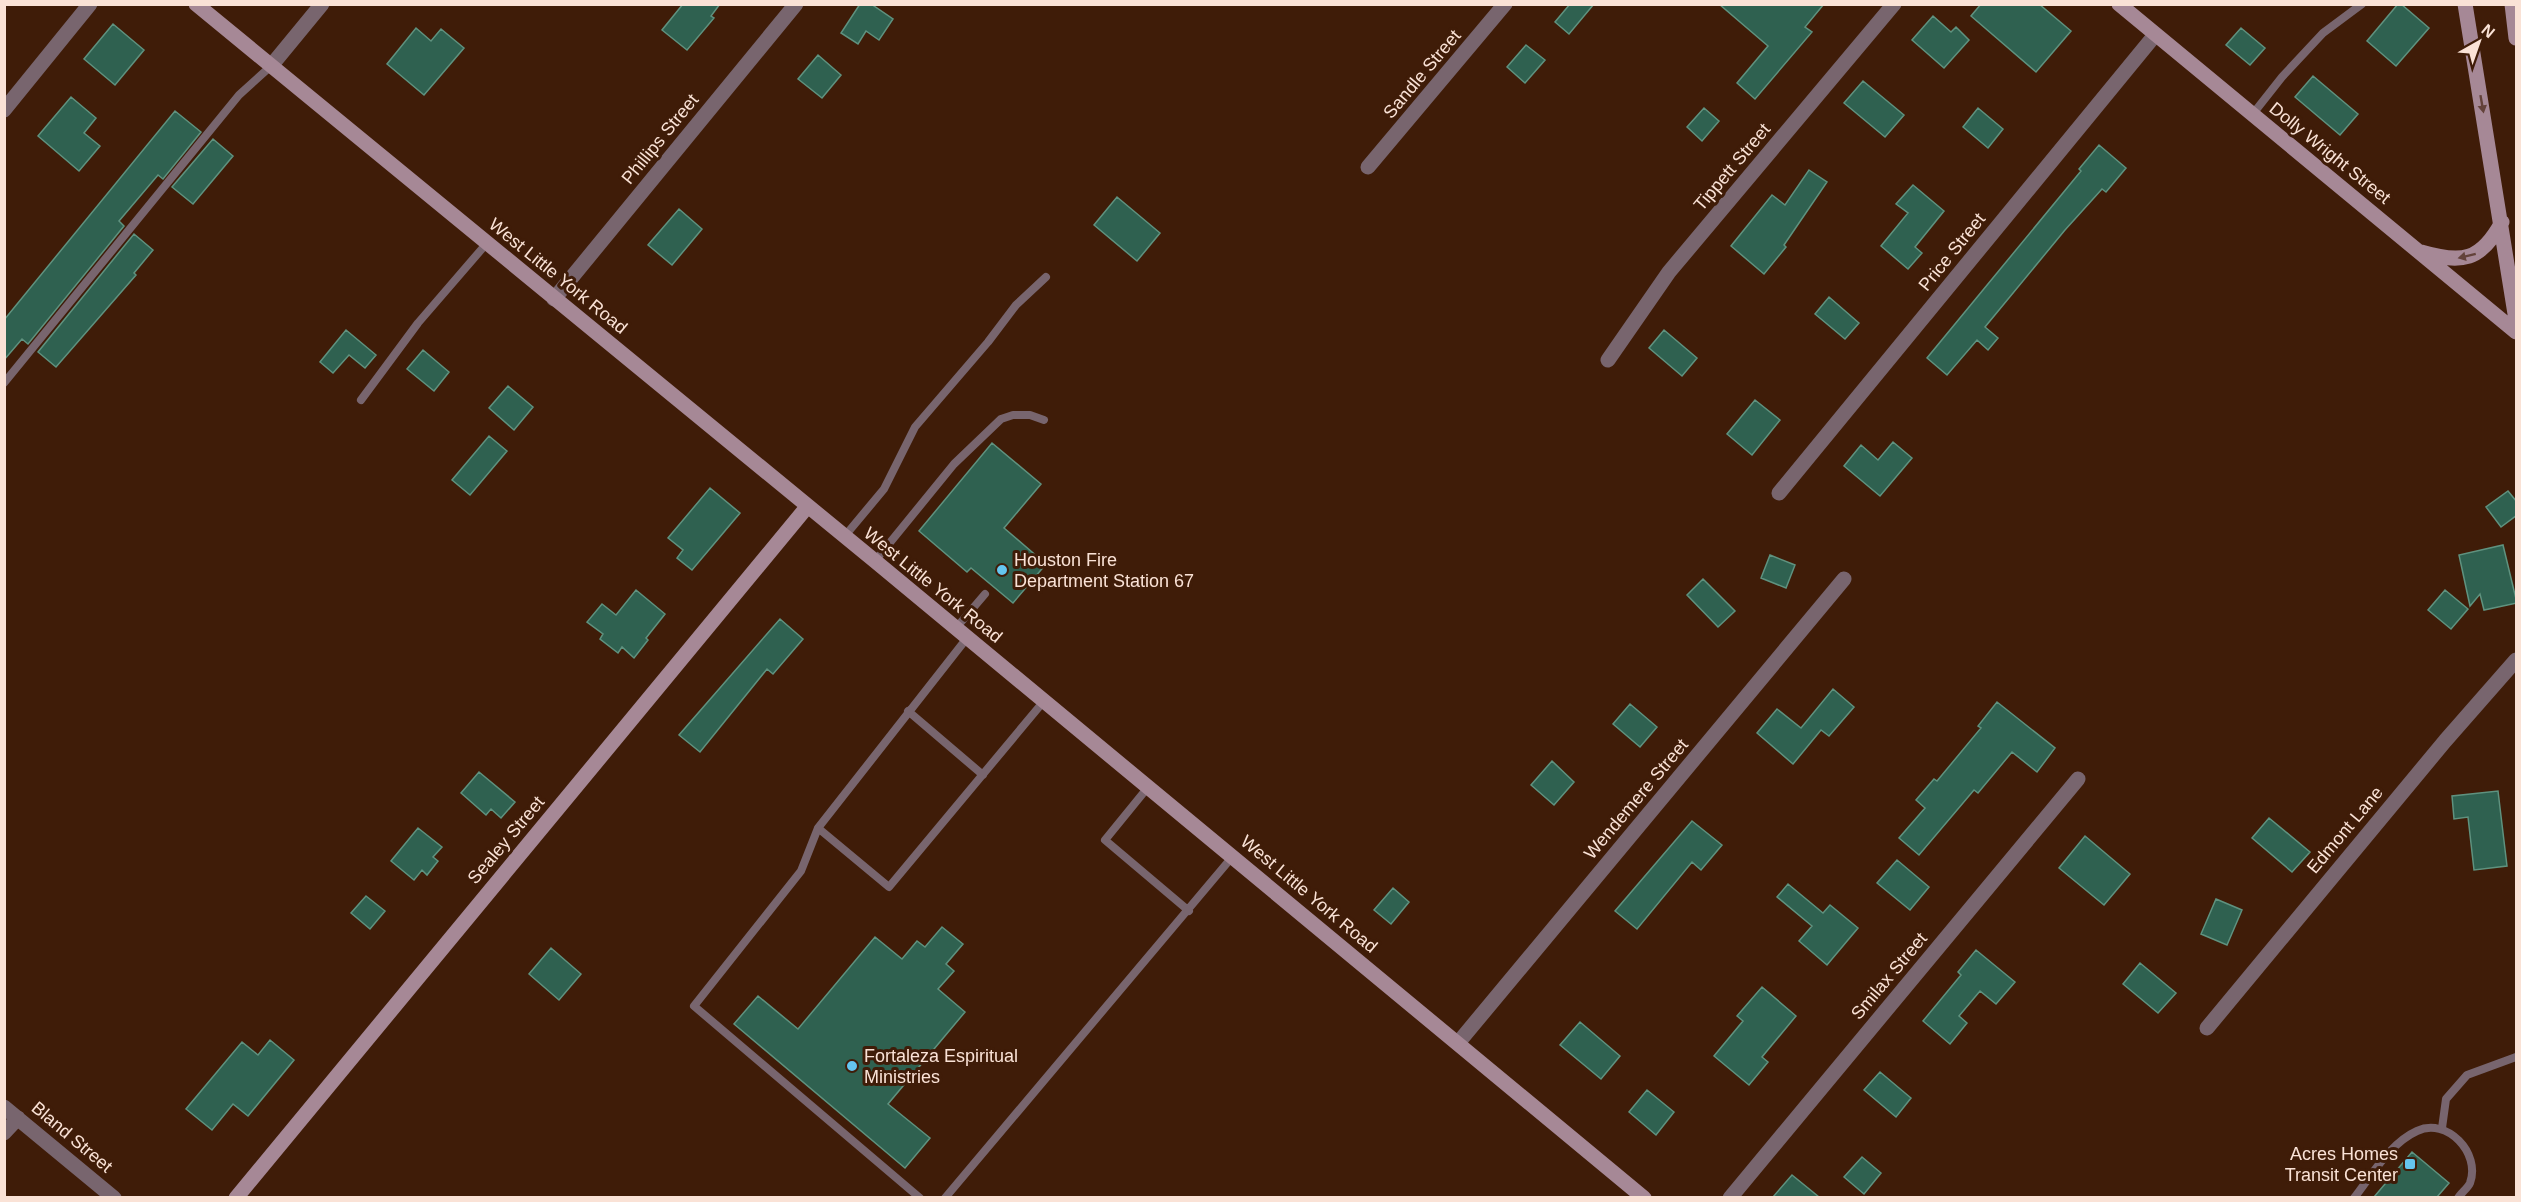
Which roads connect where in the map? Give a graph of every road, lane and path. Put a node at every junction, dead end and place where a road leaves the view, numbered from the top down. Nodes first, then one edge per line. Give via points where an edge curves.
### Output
1 (90, 4) edge
2 (196, 4) edge
3 (322, 4) edge
4 (796, 4) edge
5 (1505, 4) edge
6 (1894, 4) edge
7 (2119, 4) edge
8 (2362, 4) edge
9 (2465, 4) edge
10 (2512, 4) edge
11 (2155, 35) junction
12 (2517, 38) edge
13 (271, 66) junction
14 (4, 110) edge
15 (2252, 115) junction
16 (1368, 167) dead end
17 (2502, 222) junction
18 (487, 243) junction
19 (2417, 250) junction
20 (1046, 277) dead end
21 (554, 299) junction
22 (2517, 320) edge
23 (2517, 332) edge
24 (1608, 360) dead end
25 (4, 383) edge
26 (361, 400) dead end
27 (1044, 420) dead end
28 (1779, 493) dead end
29 (807, 507) junction
30 (844, 537) junction
31 (875, 561) junction
32 (1845, 579) dead end
33 (985, 594) dead end
34 (961, 633) junction
35 (2517, 660) edge
36 (1044, 701) junction
37 (908, 711) junction
38 (983, 775) junction
39 (2078, 779) dead end
40 (1149, 786) junction
41 (818, 828) junction
42 (1233, 856) junction
43 (1189, 911) junction
44 (2207, 1028) dead end
45 (1458, 1043) junction
46 (2517, 1057) edge
47 (4, 1107) edge
48 (18, 1118) junction
49 (2442, 1128) junction
50 (4, 1133) edge
51 (114, 1197) edge
52 (236, 1197) edge
53 (920, 1197) edge
54 (945, 1197) edge
55 (1644, 1197) edge
56 (1730, 1197) edge
57 (2354, 1197) edge
58 (2458, 1197) edge

1 - 14 street
2 - 13 street, West Little York Road
3 - 13 street
4 - 21 street, Phillips Street
5 - 16 street, Sandle Street
6 - 24 street, Tippett Street via 1669,272
7 - 11 street, Dolly Wright Street
8 - 15 lane via 2323,33
9 -> 17 street
10 - 12 street
11 - 15 street, Dolly Wright Street
11 - 28 street, Price Street
13 - 18 street, West Little York Road
13 - 25 lane via 239,95
15 - 19 street, Dolly Wright Street
17 -> 19 street via 2491,243 2477,254 2460,259
17 - 22 street
18 - 21 street, West Little York Road
18 - 26 lane via 418,323
19 - 23 street, Dolly Wright Street
20 - 30 lane via 1016,304 915,427 884,489
21 - 29 street, West Little York Road
27 - 31 lane via 1030,415 1001,418 954,464
29 - 30 street, West Little York Road
29 - 52 street, Sealey Street
30 - 31 street, West Little York Road
31 - 34 street, West Little York Road
32 - 45 street, Wendemere Street
33 - 34 lane
34 - 36 street, West Little York Road
34 - 37 lane
35 - 44 street, Edmont Lane
36 - 38 lane
36 - 40 street, West Little York Road
37 - 38 lane
37 - 41 lane
38 - 41 lane via 890,887
39 - 56 street, Smilax Street
40 - 42 street, West Little York Road
40 - 43 lane via 1105,840
41 - 53 lane via 801,871 694,1006
42 - 43 lane
42 - 45 street, West Little York Road
43 - 54 lane
45 - 55 street, West Little York Road
46 - 49 lane via 2467,1075 2446,1099
47 - 48 street, Bland Street
48 - 50 street
48 - 51 street, Bland Street
49 - 57 lane via 2419,1129 2401,1139
49 - 58 lane via 2460,1140 2471,1159 2470,1183

